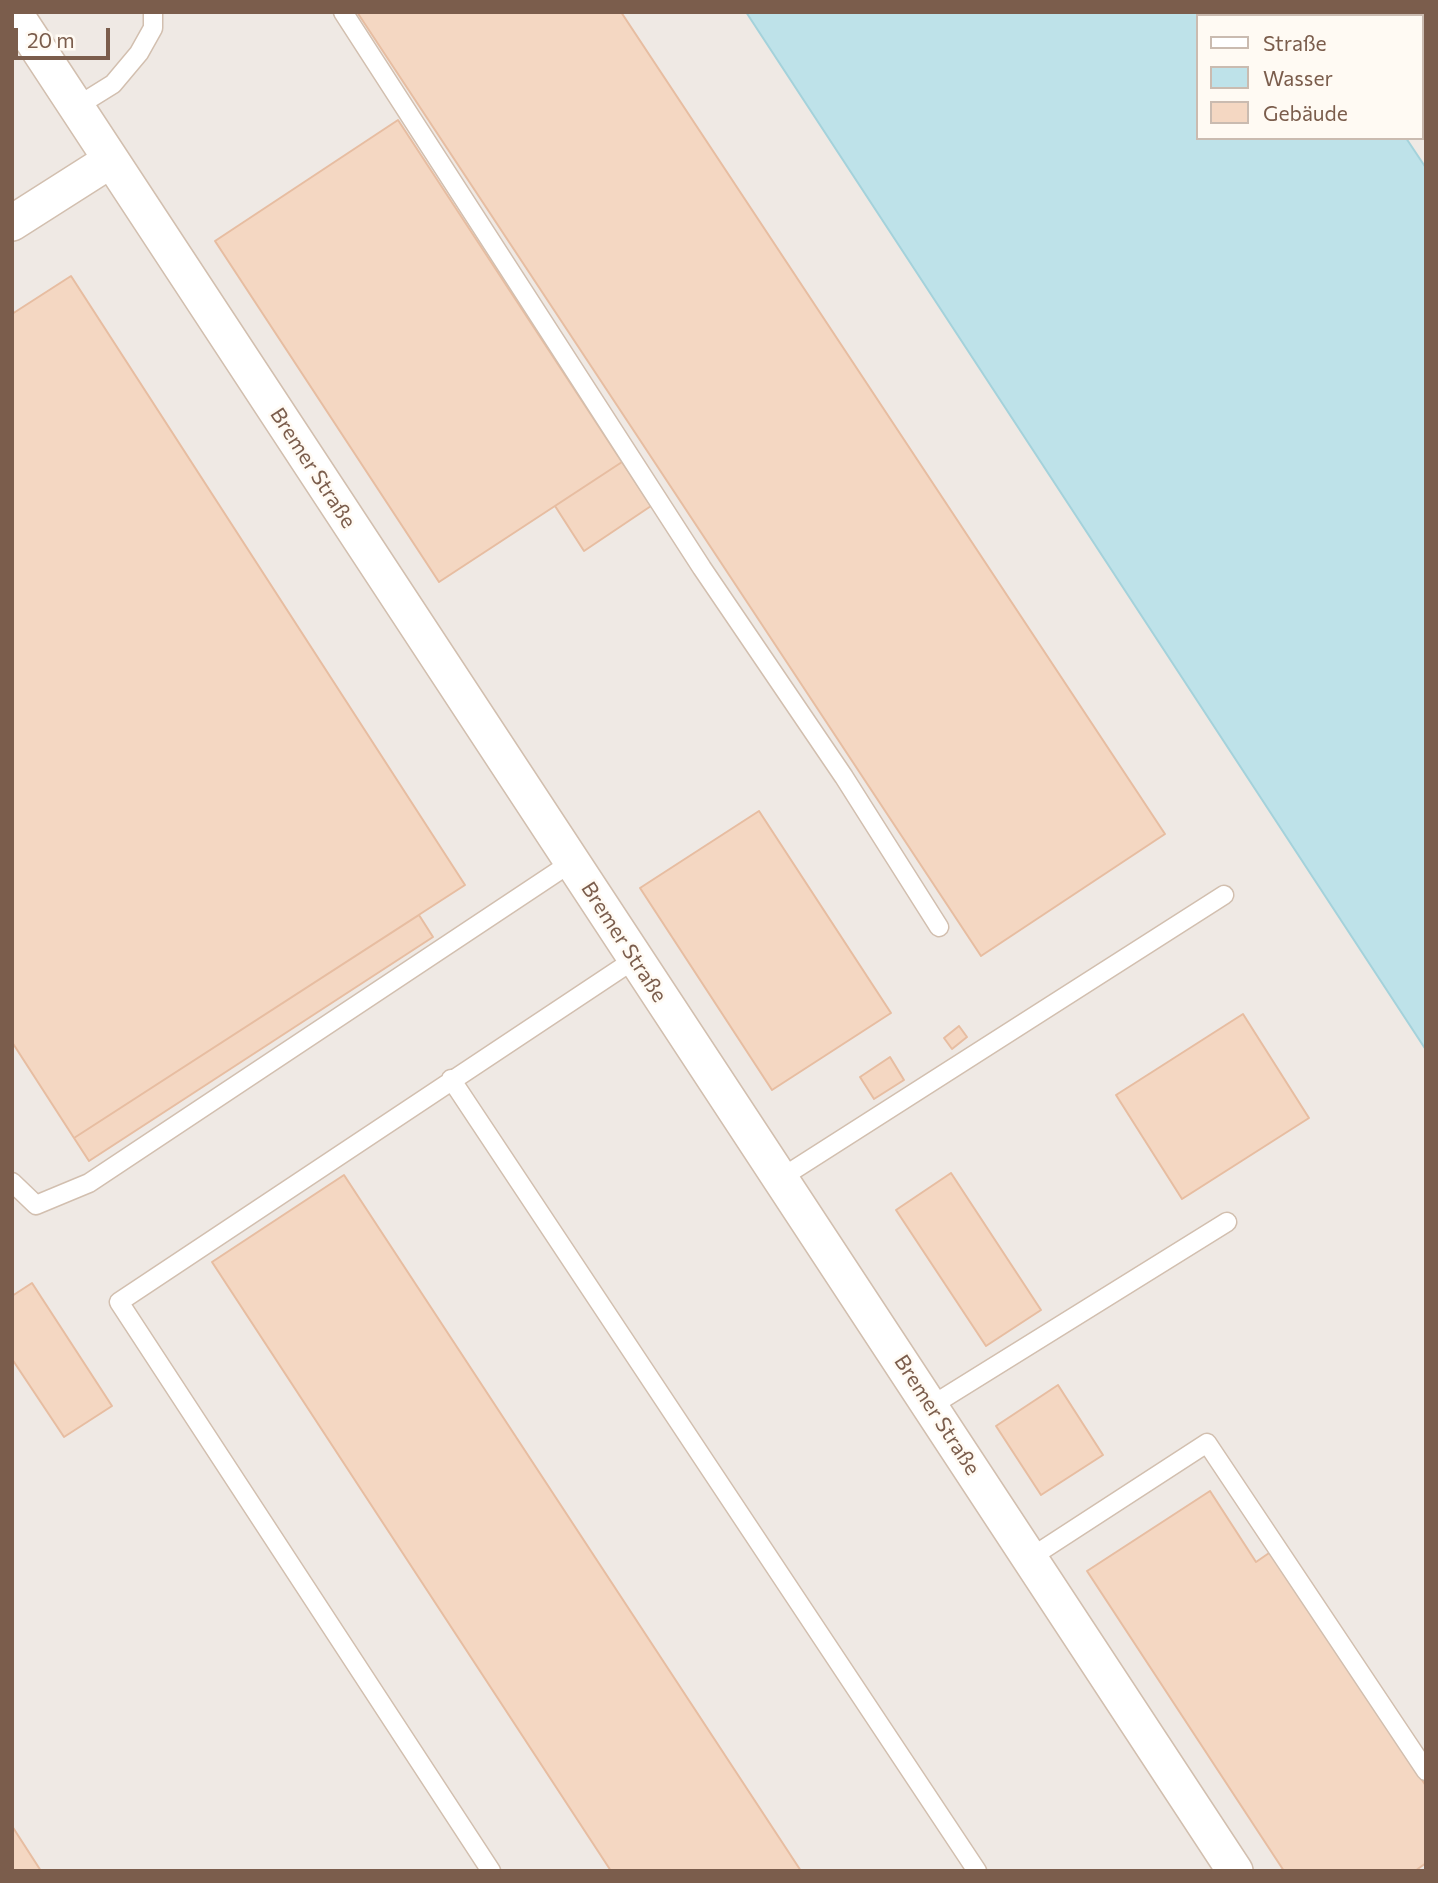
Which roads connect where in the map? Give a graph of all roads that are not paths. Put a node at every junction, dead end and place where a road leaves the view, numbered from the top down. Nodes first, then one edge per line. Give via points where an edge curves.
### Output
1 (14, 12) edge
2 (153, 12) edge
3 (343, 12) edge
4 (76, 107) junction
5 (111, 160) junction
6 (12, 223) edge
7 (572, 862) junction
8 (1224, 895) dead end
9 (939, 927) dead end
10 (635, 959) junction
11 (452, 1079) junction
12 (781, 1178) junction
13 (12, 1182) edge
14 (1227, 1222) dead end
15 (931, 1406) junction
16 (1030, 1558) junction
17 (1426, 1771) edge
18 (491, 1871) edge
19 (977, 1871) edge
20 (1235, 1871) edge

1 - 4 street, Bremer Straße
2 - 4 lane via 153,28 139,53 113,84
3 - 9 lane
4 - 5 street, Bremer Straße
5 - 6 street
5 - 7 street, Bremer Straße
7 - 10 street, Bremer Straße
7 - 13 lane via 89,1183 36,1205
8 - 12 lane
10 - 11 lane
10 - 12 street, Bremer Straße
11 - 18 lane via 119,1302
11 - 19 lane
12 - 15 street, Bremer Straße
14 - 15 lane
15 - 16 street, Bremer Straße
16 - 17 lane via 1207,1443
16 - 20 street, Bremer Straße

